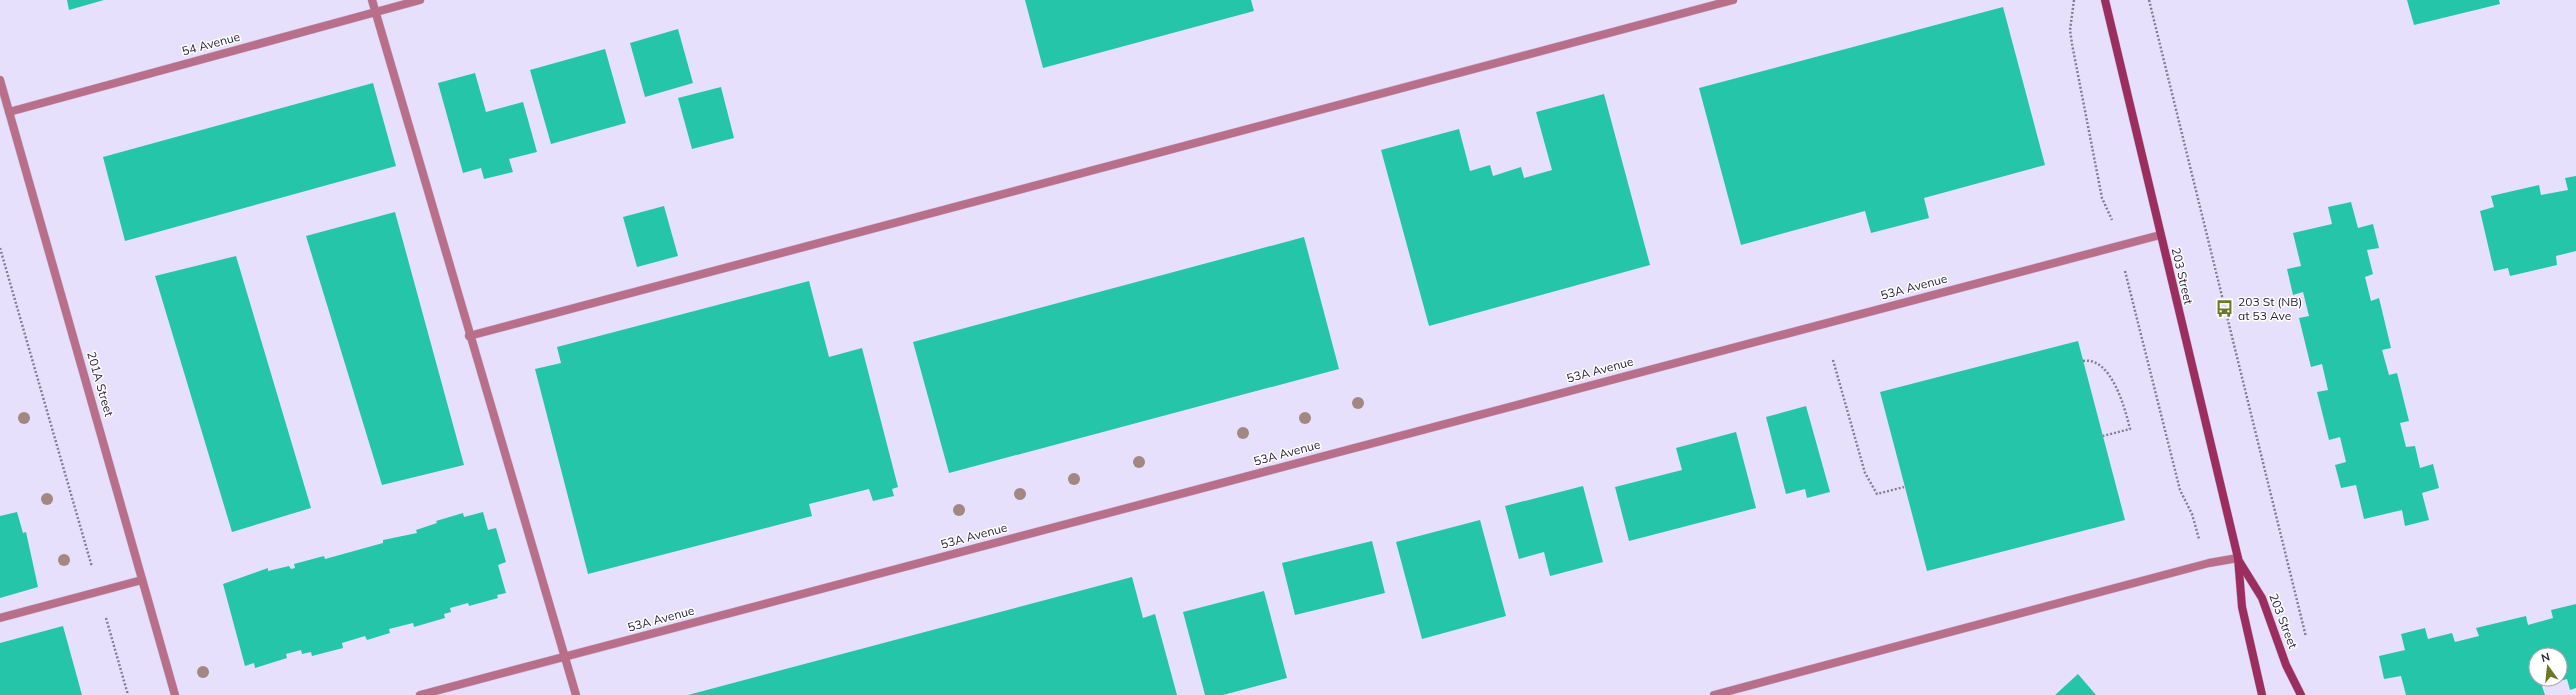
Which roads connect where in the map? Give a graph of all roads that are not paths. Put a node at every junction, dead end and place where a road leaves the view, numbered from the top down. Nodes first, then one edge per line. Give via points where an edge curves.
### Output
1 (372, 0) edge
2 (420, 0) edge
3 (1733, 0) edge
4 (2105, 0) edge
5 (375, 12) junction
6 (0, 80) edge
7 (9, 112) junction
8 (2160, 235) junction
9 (469, 336) junction
10 (2238, 558) junction
11 (142, 580) junction
12 (0, 618) edge
13 (565, 657) junction
14 (174, 695) edge
15 (420, 695) edge
16 (576, 695) edge
17 (1714, 695) edge
18 (2262, 695) edge
19 (2301, 695) edge

1 - 5 street
2 - 5 street, 54 Avenue
3 - 9 street
4 - 8 main road, 203 Street
5 - 7 street, 54 Avenue
5 - 9 street
6 - 7 street, 201A Street
7 - 11 street, 201A Street
8 - 10 main road, 203 Street
8 - 13 street, 53A Avenue
9 - 13 street
10 - 17 street via 2209,563
10 - 18 main road, 203 Street via 2242,607
10 - 19 main road, 203 Street via 2262,598 2286,664
11 - 12 street
11 - 14 street, 201A Street
13 - 15 street, 53A Avenue
13 - 16 street

